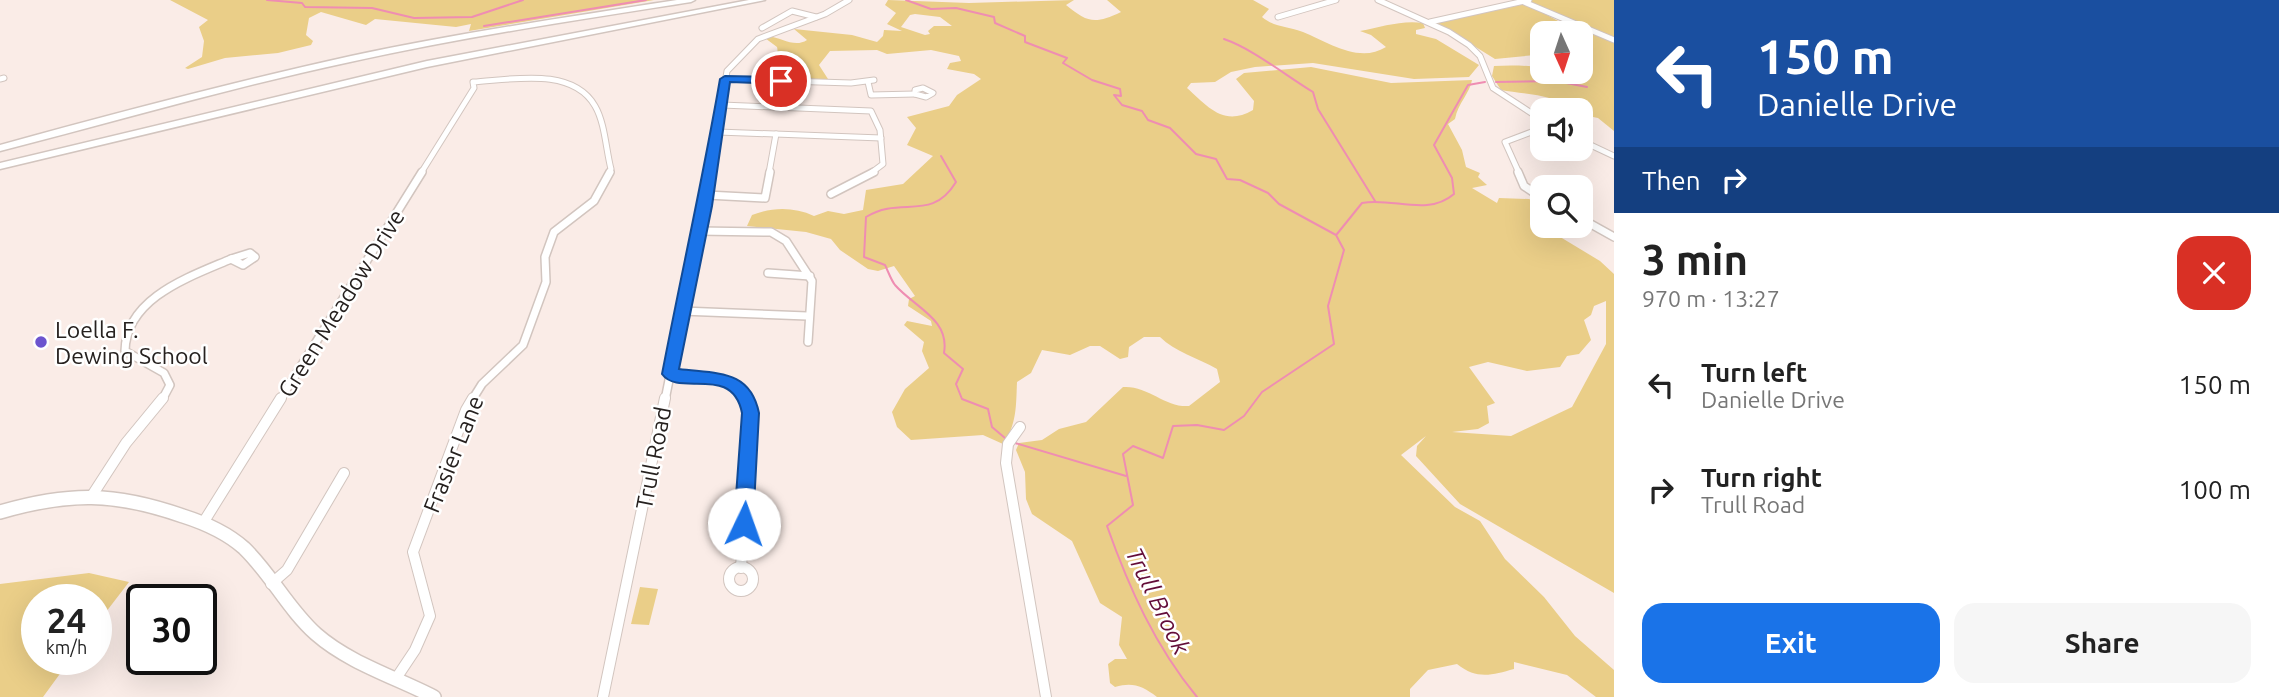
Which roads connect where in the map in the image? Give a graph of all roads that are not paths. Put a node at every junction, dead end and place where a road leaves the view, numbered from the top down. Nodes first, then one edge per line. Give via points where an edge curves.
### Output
1 (691, 0) edge
2 (761, 0) edge
3 (849, 0) edge
4 (1336, 0) edge
5 (1378, 0) edge
6 (1527, 1) edge
7 (816, 17) junction
8 (1278, 18) dead end
9 (1429, 22) junction
10 (762, 28) dead end
11 (1614, 40) edge
12 (725, 79) junction
13 (473, 82) joint
14 (915, 94) dead end
15 (722, 104) junction
16 (1530, 112) edge
17 (719, 132) junction
18 (1530, 133) edge
19 (776, 134) junction
20 (881, 138) junction
21 (1593, 146) edge
22 (0, 148) edge
23 (1614, 155) edge
24 (0, 166) edge
25 (1530, 190) edge
26 (831, 194) dead end
27 (707, 195) junction
28 (1593, 225) edge
29 (698, 231) junction
30 (1614, 237) edge
31 (230, 260) dead end
32 (768, 273) dead end
33 (810, 276) junction
34 (682, 310) junction
35 (807, 316) junction
36 (808, 341) dead end
37 (670, 374) junction
38 (1020, 426) dead end
39 (344, 473) dead end
40 (93, 494) junction
41 (0, 512) edge
42 (203, 523) junction
43 (741, 568) dead end
44 (271, 584) junction
45 (397, 677) junction
46 (434, 697) edge
47 (603, 697) edge
48 (1046, 697) edge

1 - 22 highway via 330,64
2 - 24 highway via 427,64
3 - 7 street, Trull Road
4 - 8 street
5 - 9 street
6 - 9 street
6 - 11 street
7 - 10 street via 793,9
7 - 12 street, Trull Road via 755,41 729,67
9 - 16 street via 1469,46 1480,56 1493,88
12 - 14 street via 871,81 871,95
12 - 15 street, Trull Road
13 - 42 street, Green Meadow Drive via 474,88
13 - 45 street, Frasier Lane via 547,77 586,94 596,107 611,169 594,201 554,232 545,257 546,282 526,338 511,360 482,384 466,410 413,552 430,616
15 - 17 street, Trull Road
15 - 20 street via 871,111
17 - 19 street
17 - 27 street, Trull Road
18 - 25 street via 1505,142
19 - 20 street
19 - 27 street via 765,198
20 - 26 street via 880,168
21 - 23 street
27 - 29 street, Trull Road
28 - 30 street
29 - 33 street via 773,233 786,241
29 - 34 street, Trull Road
31 - 40 street via 170,286 127,329 125,351 164,373 170,384
32 - 33 street
33 - 35 street
34 - 35 street
34 - 37 street, Trull Road
35 - 36 street
37 - 43 street via 728,381 740,388 749,402
37 - 47 street, Trull Road
38 - 48 street via 1008,444 1006,463
39 - 44 street via 287,570
40 - 41 main road via 38,500
40 - 42 main road via 132,498
42 - 44 main road via 234,540
44 - 45 main road via 293,613 320,637
45 - 46 main road

